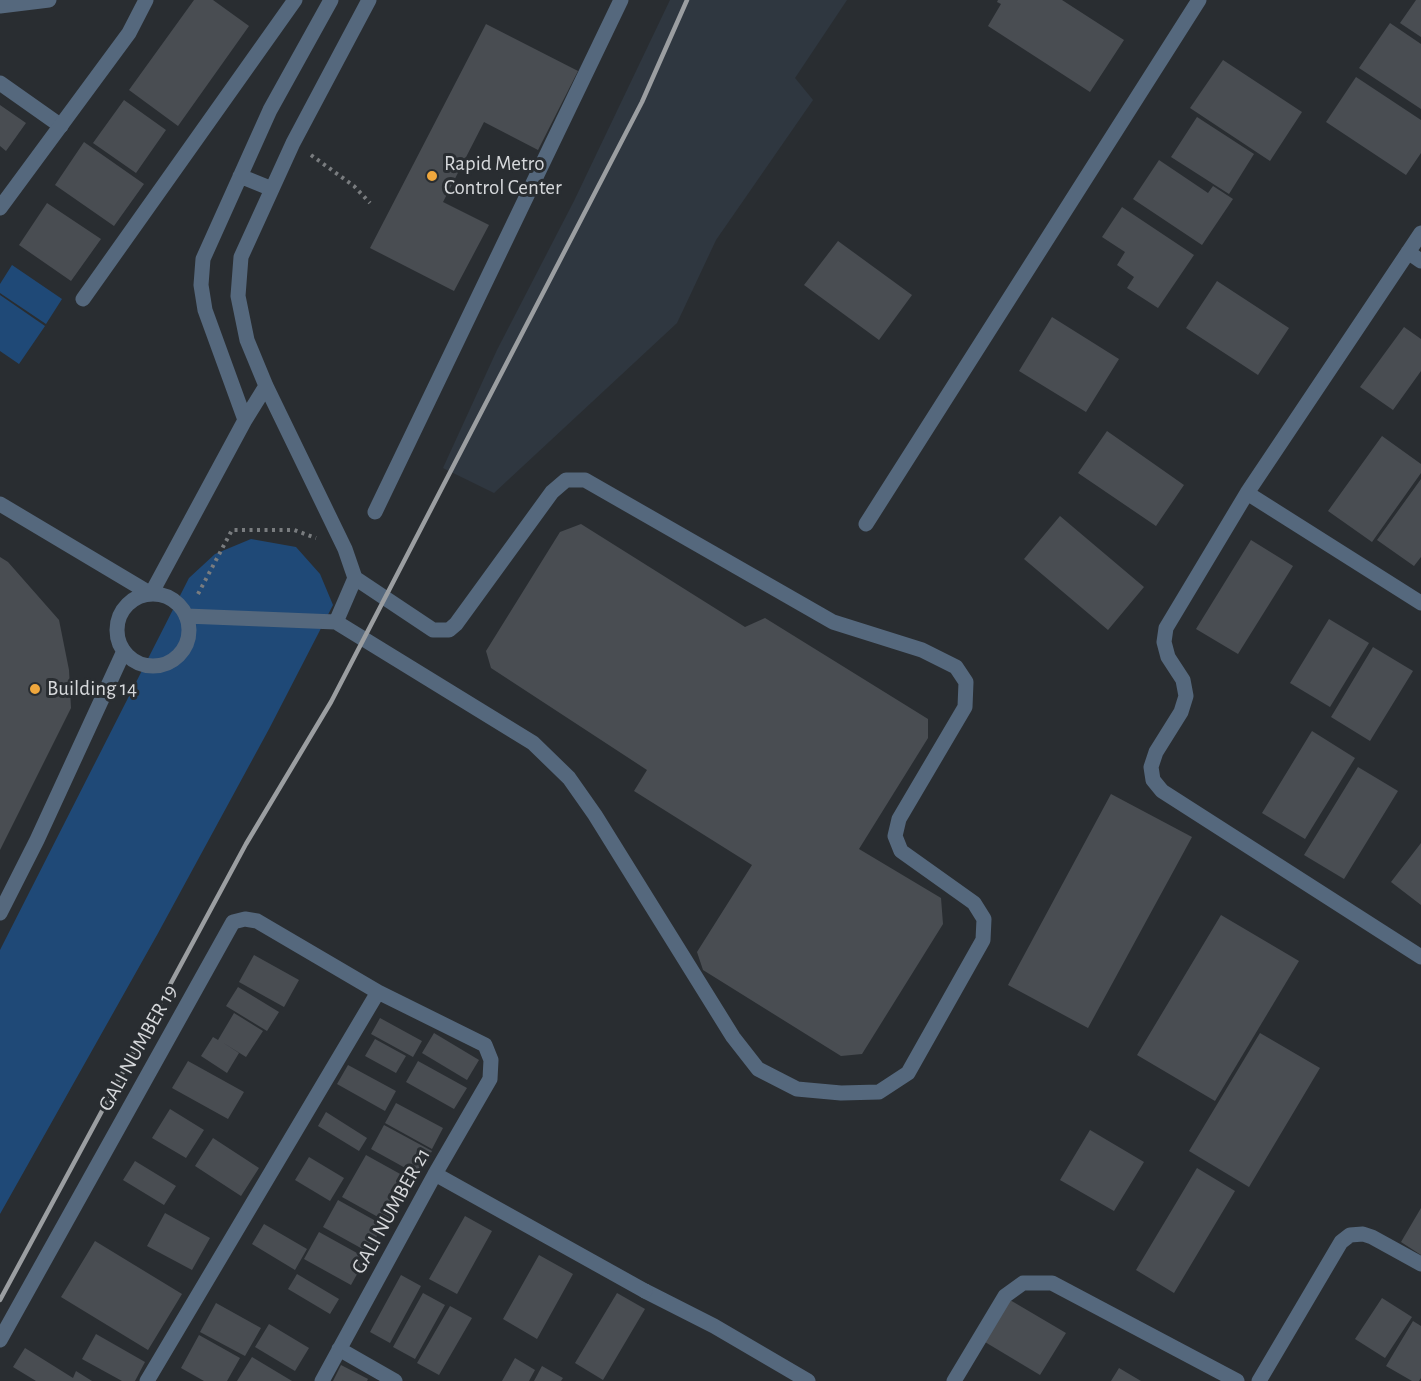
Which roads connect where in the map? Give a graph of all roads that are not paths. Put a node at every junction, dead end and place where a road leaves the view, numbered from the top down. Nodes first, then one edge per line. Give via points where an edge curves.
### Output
1 (49, 0) edge
2 (146, 0) edge
3 (295, 0) edge
4 (331, 0) edge
5 (369, 0) edge
6 (621, 0) edge
7 (1199, 0) edge
8 (0, 6) edge
9 (0, 83) edge
10 (61, 126) junction
11 (240, 176) junction
12 (272, 189) junction
13 (0, 208) edge
14 (1421, 233) edge
15 (1408, 252) junction
16 (1421, 261) edge
17 (83, 299) dead end
18 (266, 386) junction
19 (245, 420) junction
20 (1247, 493) junction
21 (0, 504) edge
22 (375, 512) dead end
23 (866, 524) dead end
24 (356, 578) junction
25 (152, 594) junction
26 (1421, 603) edge
27 (186, 616) junction
28 (336, 622) junction
29 (124, 651) junction
30 (0, 913) edge
31 (1421, 957) edge
32 (378, 992) junction
33 (435, 1174) junction
34 (1421, 1264) edge
35 (0, 1340) edge
36 (339, 1349) junction
37 (147, 1381) edge
38 (322, 1381) edge
39 (395, 1381) edge
40 (808, 1381) edge
41 (954, 1381) edge
42 (1236, 1381) edge
43 (1259, 1381) edge

1 - 8 street
2 - 10 street via 129,33
3 - 17 street
4 - 11 street via 270,110
5 - 12 street
6 - 22 street
7 - 23 street
9 - 10 street
10 - 13 street
11 - 12 street
11 - 19 street via 203,259 201,285 205,310
12 - 18 street via 241,257 238,296 247,340
14 - 15 street
15 - 16 street
15 - 20 street
18 - 19 street
18 - 24 street
19 - 25 street
20 - 26 street
20 - 31 street via 1166,628 1168,657 1182,680 1186,696 1181,712 1156,753 1151,767 1153,780 1162,791
21 - 25 street
24 - 28 street
24 - 28 street via 433,630 449,630 552,492 566,480 585,480 833,622 922,650 956,667 966,682 965,707 898,819 895,836 902,850 974,903 984,919 983,940 909,1072 879,1092 841,1093 797,1089 758,1069 733,1037 596,815 569,778 533,743
25 - 27 street via 175,601
25 - 29 street via 129,603 121,613 117,636
27 - 28 street
27 - 29 street via 190,634 186,646 170,662 147,666
29 - 30 street
32 - 33 street, GALI NUMBER 21 via 485,1045 491,1060 490,1079
32 - 35 street, GALI NUMBER 19 via 257,921 233,922
32 - 37 street
33 - 36 street, GALI NUMBER 21
33 - 40 street
34 - 43 street via 1372,1237 1350,1235 1341,1242
36 - 38 street, GALI NUMBER 21
36 - 39 street
41 - 42 street via 1005,1296 1023,1283 1052,1283

